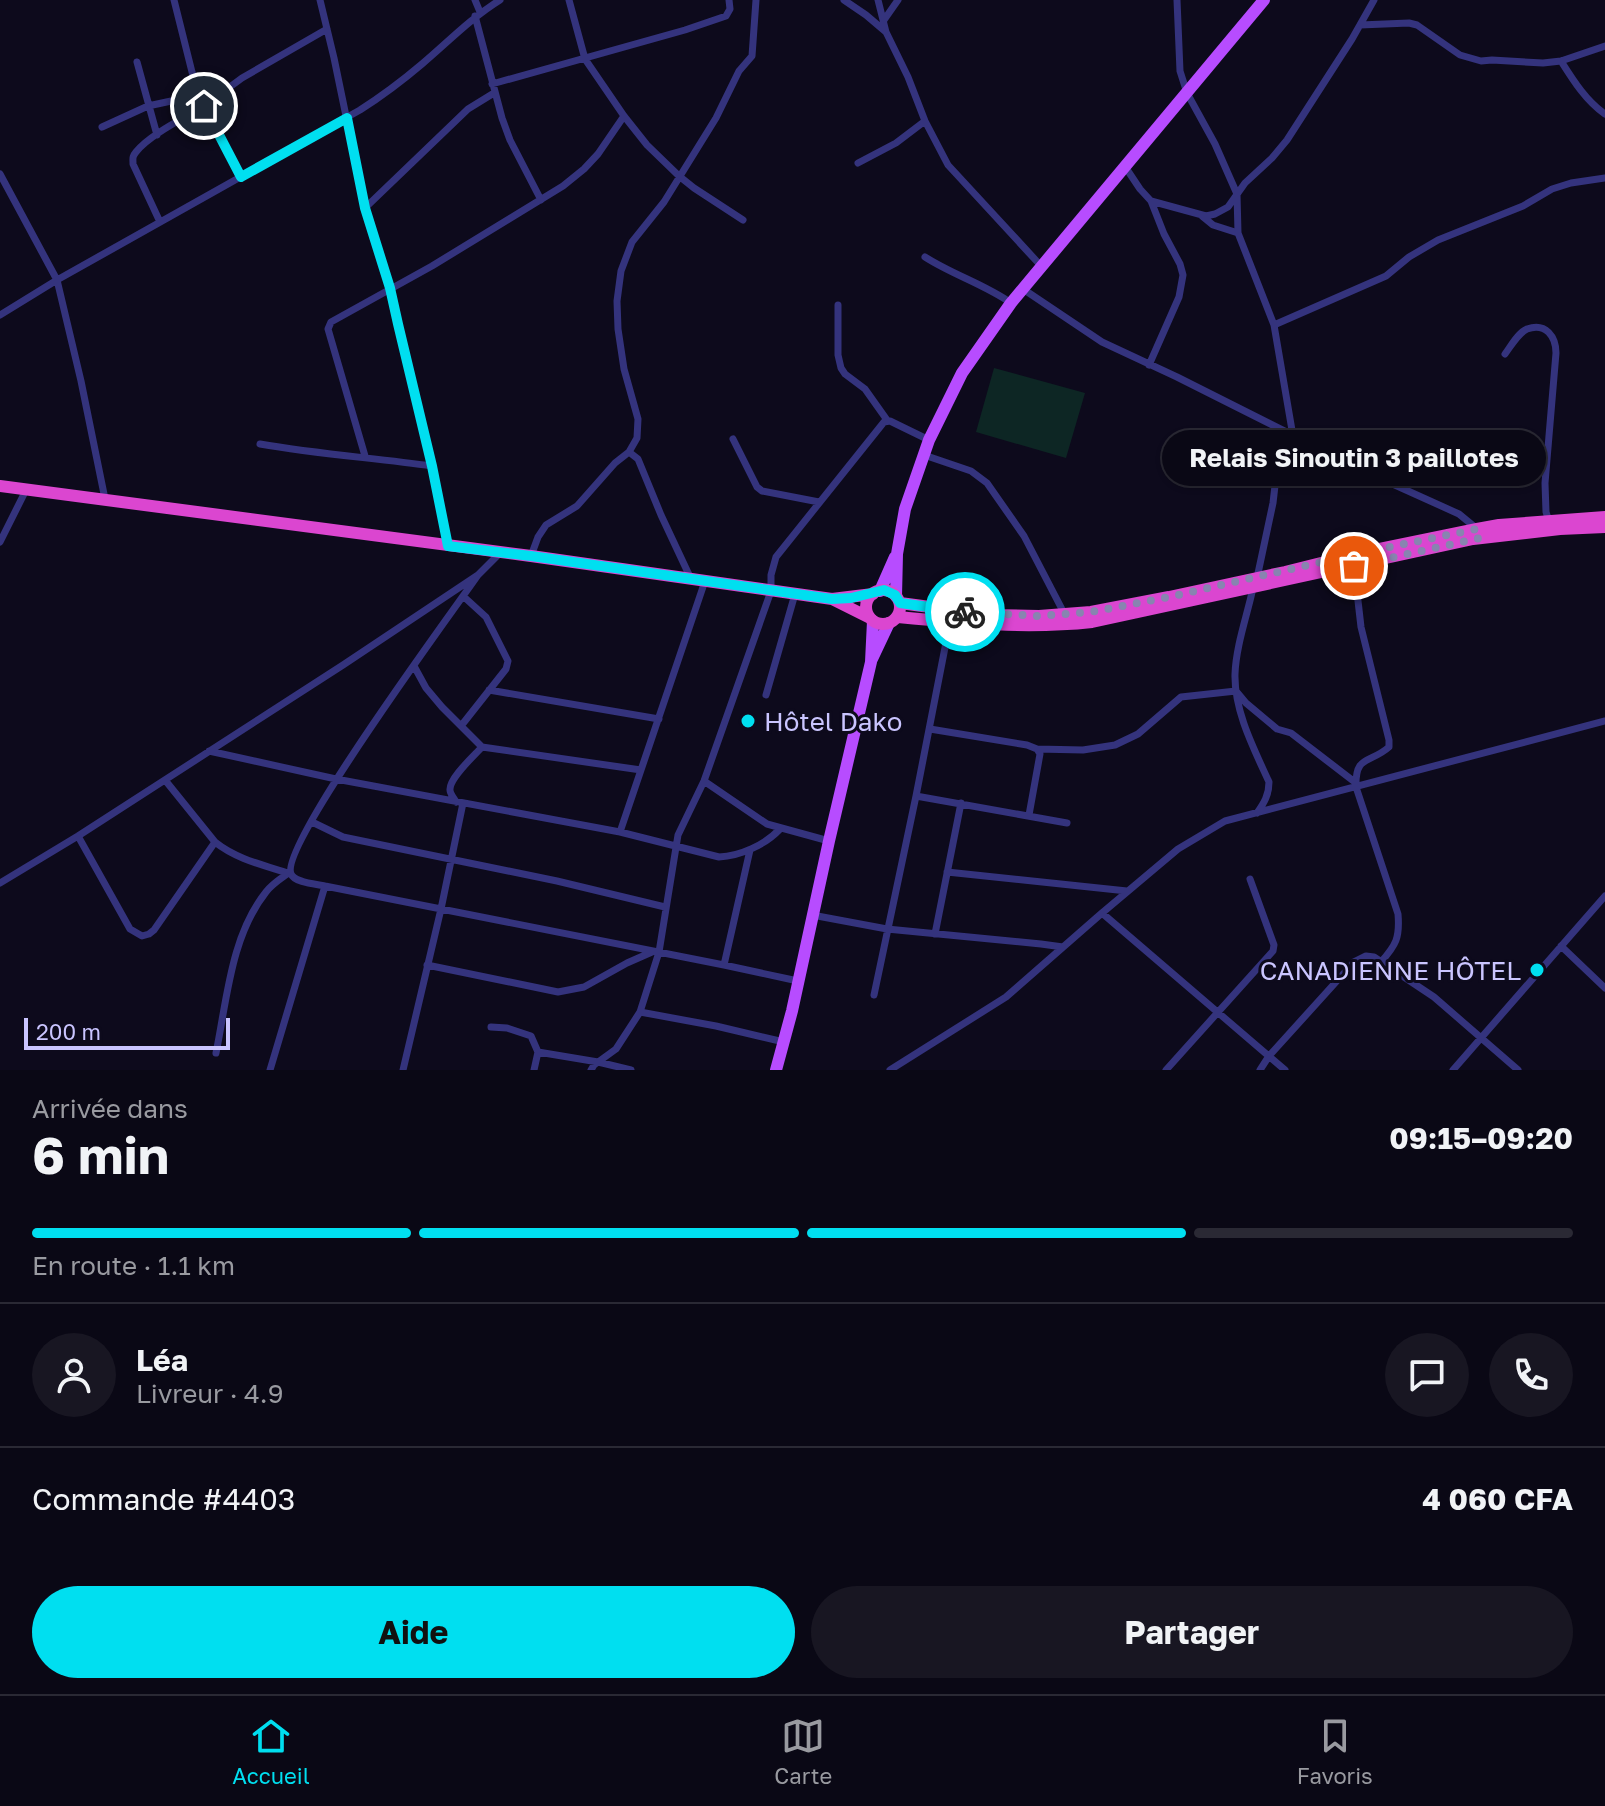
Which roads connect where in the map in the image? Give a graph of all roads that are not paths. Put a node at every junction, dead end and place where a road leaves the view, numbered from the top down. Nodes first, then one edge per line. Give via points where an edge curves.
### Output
1 (174, 0) edge
2 (320, 0) edge
3 (475, 0) edge
4 (500, 0) edge
5 (569, 0) edge
6 (729, 0) edge
7 (756, 0) edge
8 (844, 0) edge
9 (878, 0) edge
10 (898, 0) edge
11 (1177, 0) edge
12 (1264, 0) edge
13 (1374, 0) edge
14 (478, 14) junction
15 (884, 20) junction
16 (1360, 25) junction
17 (327, 29) junction
18 (886, 32) junction
19 (1605, 46) edge
20 (585, 59) junction
21 (1561, 61) junction
22 (137, 62) dead end
23 (493, 88) junction
24 (1187, 93) junction
25 (199, 95) junction
26 (148, 106) junction
27 (204, 106) junction
28 (1605, 114) edge
29 (624, 116) junction
30 (347, 118) junction
31 (925, 121) junction
32 (102, 127) dead end
33 (157, 135) junction
34 (858, 163) dead end
35 (1126, 168) junction
36 (0, 174) edge
37 (679, 176) junction
38 (241, 177) junction
39 (1605, 178) edge
40 (1237, 194) junction
41 (541, 200) junction
42 (1151, 201) junction
43 (365, 208) junction
44 (1201, 215) junction
45 (743, 220) dead end
46 (160, 222) junction
47 (1238, 233) junction
48 (925, 257) dead end
49 (1042, 267) junction
50 (57, 280) junction
51 (390, 288) junction
52 (1023, 289) junction
53 (1011, 303) junction
54 (838, 305) dead end
55 (0, 315) edge
56 (1274, 325) junction
57 (1505, 354) dead end
58 (1149, 365) junction
59 (887, 420) junction
60 (1293, 436) junction
61 (733, 439) dead end
62 (929, 440) junction
63 (260, 444) dead end
64 (629, 452) junction
65 (924, 455) junction
66 (365, 456) junction
67 (432, 466) junction
68 (0, 486) edge
69 (26, 490) junction
70 (105, 499) junction
71 (819, 502) junction
72 (1605, 517) edge
73 (1549, 521) junction
74 (1605, 527) edge
75 (1478, 534) junction
76 (0, 542) edge
77 (448, 546) junction
78 (501, 552) junction
79 (897, 554) junction
80 (531, 556) junction
81 (1354, 566) junction
82 (478, 575) junction
83 (691, 580) junction
84 (705, 581) junction
85 (1255, 583) junction
86 (771, 591) junction
87 (876, 592) junction
88 (795, 594) junction
89 (463, 596) junction
90 (832, 599) junction
91 (896, 610) junction
92 (1065, 615) junction
93 (872, 620) junction
94 (950, 622) junction
95 (871, 662) junction
96 (414, 666) junction
97 (489, 690) junction
98 (1236, 691) junction
99 (766, 695) dead end
100 (659, 719) junction
101 (1605, 721) edge
102 (461, 726) junction
103 (930, 729) junction
104 (482, 747) junction
105 (1037, 749) junction
106 (209, 751) junction
107 (641, 770) junction
108 (336, 779) junction
109 (165, 780) junction
110 (704, 781) junction
111 (1356, 785) junction
112 (916, 796) junction
113 (460, 802) junction
114 (961, 803) junction
115 (1257, 813) junction
116 (1029, 815) junction
117 (312, 822) junction
118 (1067, 823) dead end
119 (780, 829) junction
120 (620, 832) junction
121 (78, 836) junction
122 (829, 841) junction
123 (215, 842) junction
124 (677, 847) junction
125 (750, 850) junction
126 (452, 858) junction
127 (289, 872) junction
128 (947, 872) junction
129 (1250, 879) dead end
130 (0, 883) edge
131 (325, 886) junction
132 (1127, 891) junction
133 (1605, 896) edge
134 (665, 907) junction
135 (441, 909) junction
136 (1102, 913) junction
137 (812, 915) junction
138 (887, 929) junction
139 (935, 934) junction
140 (1561, 946) junction
141 (1063, 947) junction
142 (655, 952) junction
143 (1381, 962) junction
144 (427, 965) junction
145 (724, 965) junction
146 (798, 981) junction
147 (1605, 988) edge
148 (874, 995) dead end
149 (640, 1012) junction
150 (1218, 1012) junction
151 (491, 1027) dead end
152 (1479, 1039) junction
153 (784, 1042) junction
154 (538, 1052) junction
155 (216, 1053) dead end
156 (1269, 1056) junction
157 (598, 1062) junction
158 (270, 1070) edge
159 (403, 1070) edge
160 (534, 1070) edge
161 (591, 1070) edge
162 (631, 1070) edge
163 (776, 1070) edge
164 (890, 1070) edge
165 (1166, 1070) edge
166 (1260, 1070) edge
167 (1285, 1070) edge
168 (1453, 1070) edge
169 (1518, 1070) edge

1 - 25 street
2 - 17 street
3 - 14 street
4 - 14 street
5 - 20 street
6 - 20 street via 726,16
7 - 37 street via 752,56
8 - 18 street
9 - 15 street
10 - 15 street
11 - 24 street via 1180,71
12 - 24 main road
13 - 16 street
14 - 23 street
14 - 30 street via 396,85
15 - 18 street
16 - 21 street via 1417,25 1460,55 1481,61
16 - 40 street via 1287,140
17 - 27 street
17 - 30 street
18 - 31 street
19 - 21 street
20 - 23 street
20 - 29 street
21 - 28 street
22 - 26 street
23 - 41 street via 510,140
23 - 43 street
24 - 35 main road
24 - 40 street
25 - 26 street
25 - 27 street
26 - 32 street
26 - 33 street
27 - 33 street
27 - 38 street
29 - 37 street
29 - 41 street via 584,169
30 - 38 street
30 - 43 street
31 - 34 street
31 - 49 street via 948,165
33 - 46 street via 134,154 133,164
35 - 42 street
35 - 49 main road
36 - 50 street
37 - 45 street
37 - 64 street via 632,242 621,271 618,329 638,419 637,438
38 - 46 street
39 - 56 street via 1552,189 1438,240 1386,276
40 - 44 street via 1222,211
40 - 47 street
41 - 51 street
42 - 44 street
42 - 58 street via 1183,275 1179,297
43 - 51 street
44 - 47 street
46 - 50 street
47 - 56 street
48 - 53 street
49 - 52 main road
50 - 55 street
50 - 70 street
51 - 66 street via 334,319 328,329
51 - 67 street
52 - 53 main road
52 - 58 street via 1102,342
53 - 62 main road via 962,373
54 - 59 street via 841,368 865,389
56 - 60 street
57 - 73 street via 1527,329 1547,330 1554,338 1545,483
58 - 60 street
59 - 62 street
59 - 71 street
60 - 75 street via 1459,514
60 - 85 street via 1277,468
61 - 71 street via 762,491
62 - 65 main road
63 - 66 street
64 - 80 street via 577,506 546,525
64 - 83 street via 638,459
65 - 79 main road via 905,509
65 - 92 street via 971,471 987,483 1024,536
66 - 67 street
67 - 77 street
68 - 69 highway
69 - 70 highway
69 - 76 street
70 - 77 highway
71 - 86 street via 776,557
72 - 73 highway
73 - 75 highway via 1499,525
74 - 75 highway
75 - 81 highway
75 - 85 highway via 1365,552
77 - 78 highway
78 - 80 highway
78 - 82 street
79 - 87 main road
79 - 91 main road
80 - 83 highway
81 - 85 highway
81 - 111 street via 1361,627 1389,740 1385,752 1358,768
82 - 89 street
82 - 106 street
83 - 84 highway
84 - 86 highway
84 - 100 street
85 - 92 highway
85 - 94 highway via 1072,624
85 - 98 street via 1237,657
86 - 88 highway
86 - 110 street
87 - 90 highway
87 - 91 highway via 890,592
87 - 93 highway via 866,606
88 - 90 highway
88 - 99 street
89 - 96 street
89 - 97 street via 486,617 508,661
90 - 93 highway
91 - 92 highway
91 - 93 highway via 882,624
91 - 94 highway
91 - 95 main road
93 - 95 main road
94 - 103 street
95 - 122 main road
96 - 102 street via 426,688
96 - 108 street
97 - 100 street
97 - 102 street
98 - 105 street via 1181,697 1138,734 1115,745
98 - 111 street via 1277,729 1291,733
98 - 115 street via 1269,782
100 - 107 street
101 - 111 street
102 - 104 street
103 - 105 street
103 - 112 street
104 - 107 street
104 - 113 street via 450,785
105 - 116 street
106 - 108 street
106 - 109 street
107 - 120 street
108 - 113 street
108 - 117 street
109 - 121 street
109 - 123 street
110 - 119 street
110 - 124 street via 682,823
111 - 115 street
111 - 143 street via 1398,914 1395,945
112 - 114 street
112 - 138 street
113 - 120 street
113 - 126 street
114 - 116 street
114 - 128 street
115 - 132 street via 1225,821 1178,849
116 - 118 street
117 - 126 street via 343,837
117 - 127 street
119 - 122 street
119 - 125 street
120 - 124 street
121 - 123 street via 130,929 142,936 154,930
121 - 130 street
122 - 137 main road
123 - 127 street via 234,855
124 - 125 street via 719,857
124 - 134 street
125 - 145 street
126 - 134 street
126 - 135 street
127 - 131 street via 298,880
127 - 155 street via 267,891 245,928
128 - 132 street
128 - 139 street
129 - 150 street via 1273,951
131 - 135 street
131 - 158 street
132 - 136 street
133 - 140 street
134 - 142 street
135 - 142 street
135 - 144 street
136 - 141 street
136 - 150 street
137 - 138 street
137 - 146 main road
138 - 139 street
138 - 148 street
139 - 141 street
140 - 147 street
140 - 152 street
141 - 164 street via 1006,997
142 - 144 street via 584,987 558,992
142 - 145 street
142 - 149 street
143 - 152 street via 1434,997
143 - 156 street via 1366,956 1354,962
144 - 159 street
145 - 146 street
146 - 153 main road
149 - 153 street
149 - 157 street via 616,1049
150 - 156 street
150 - 165 street
151 - 154 street via 531,1036
152 - 168 street
152 - 169 street
153 - 163 main road
154 - 157 street
154 - 160 street
156 - 166 street
156 - 167 street
157 - 161 street
157 - 162 street

